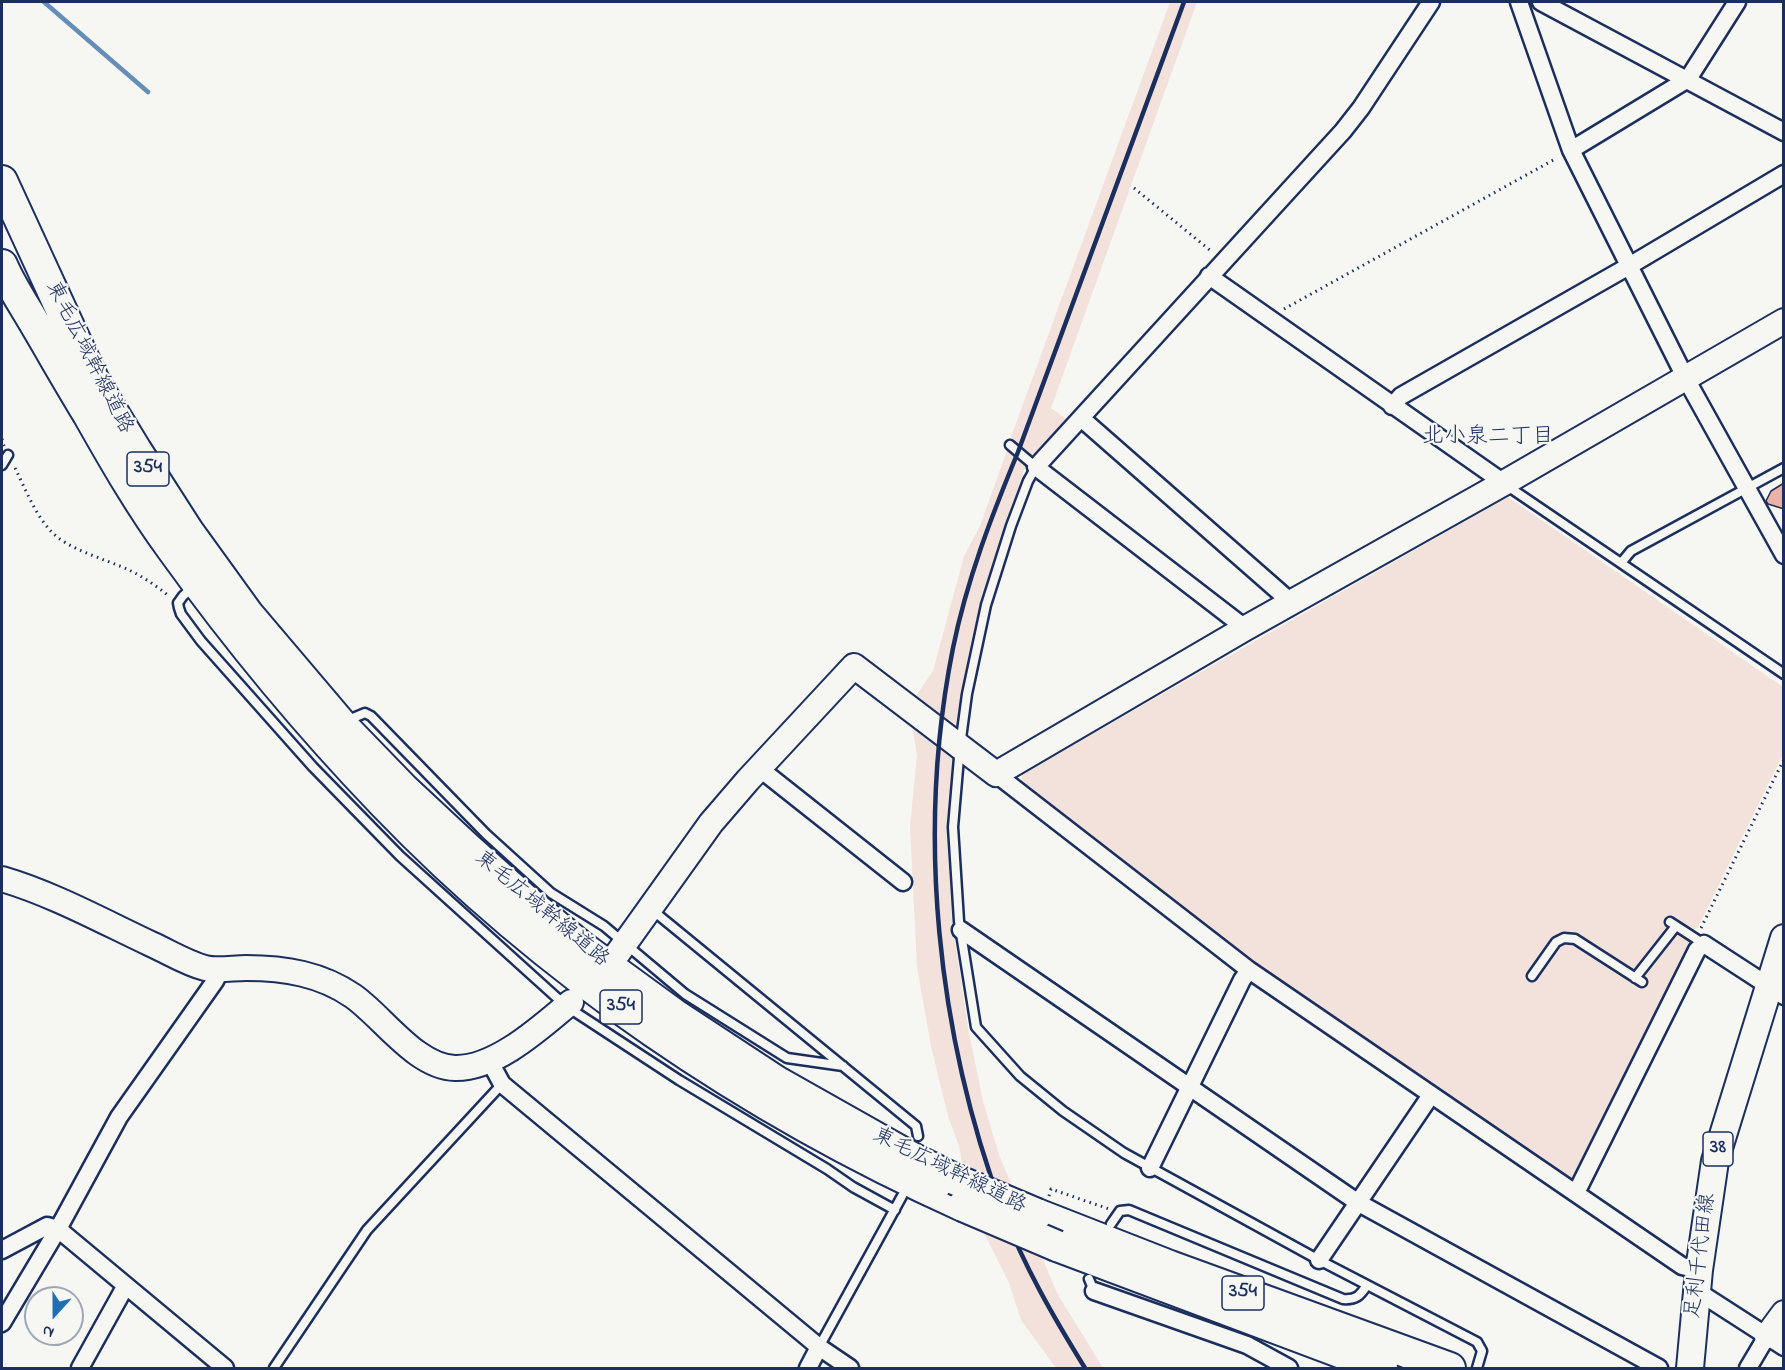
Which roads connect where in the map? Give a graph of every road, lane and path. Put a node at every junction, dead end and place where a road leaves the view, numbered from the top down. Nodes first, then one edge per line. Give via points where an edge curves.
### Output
1 (1431, 2) edge
2 (1520, 2) edge
3 (1541, 2) edge
4 (1737, 2) edge
5 (1688, 79) junction
6 (1784, 132) edge
7 (1571, 150) junction
8 (1784, 174) edge
9 (2, 181) edge
10 (1134, 188) dead end
11 (1223, 261) junction
12 (2, 265) edge
13 (1629, 266) junction
14 (1209, 276) junction
15 (1267, 318) junction
16 (1784, 321) edge
17 (1685, 377) junction
18 (1392, 405) junction
19 (1081, 418) junction
20 (2, 439) edge
21 (1010, 445) dead end
22 (8, 455) junction
23 (2, 465) edge
24 (1036, 467) junction
25 (1784, 468) edge
26 (1504, 483) junction
27 (1746, 488) junction
28 (1784, 555) edge
29 (1621, 563) junction
30 (188, 593) junction
31 (1284, 596) dead end
32 (1244, 629) junction
33 (1784, 674) edge
34 (343, 726) junction
35 (960, 746) junction
36 (1784, 759) edge
37 (759, 768) junction
38 (996, 774) junction
39 (2, 879) edge
40 (903, 882) dead end
41 (650, 909) junction
42 (961, 930) junction
43 (1784, 938) edge
44 (1700, 941) junction
45 (621, 948) junction
46 (221, 969) junction
47 (1249, 970) junction
48 (1532, 976) dead end
49 (1776, 991) edge
50 (569, 1004) junction
51 (489, 1060) junction
52 (843, 1066) junction
53 (502, 1084) junction
54 (1190, 1086) junction
55 (1431, 1095) junction
56 (918, 1136) dead end
57 (1150, 1168) junction
58 (1576, 1193) junction
59 (902, 1196) dead end
60 (1358, 1202) junction
61 (895, 1210) junction
62 (1111, 1224) dead end
63 (58, 1229) junction
64 (2, 1250) edge
65 (1319, 1260) junction
66 (1698, 1280) junction
67 (1091, 1285) dead end
68 (1367, 1285) junction
69 (125, 1287) junction
70 (1784, 1313) edge
71 (2, 1323) edge
72 (1775, 1342) edge
73 (819, 1347) junction
74 (80, 1368) edge
75 (225, 1368) edge
76 (274, 1368) edge
77 (808, 1368) edge
78 (850, 1368) edge
79 (1289, 1368) edge
80 (1382, 1368) edge
81 (1450, 1368) edge
82 (1477, 1368) edge
83 (1659, 1368) edge
84 (1690, 1368) edge
85 (1748, 1368) edge

1 - 11 street via 1362,108
2 - 7 street
3 - 5 street
4 - 5 street
5 - 6 street
5 - 7 street
7 - 13 street
7 - 15 path
8 - 13 street
9 - 34 highway, 東毛広域幹線道路 / 354 via 94,381 136,450 248,614
10 - 11 path
11 - 14 street
12 - 30 highway, 東毛広域幹線道路 / 354 via 170,547
13 - 17 street
13 - 18 street via 1401,396
14 - 15 street
14 - 19 street
15 - 18 street
16 - 17 street
17 - 26 street
17 - 27 street
18 - 26 street
19 - 24 street
19 - 31 street
20 - 22 path
21 - 24 lane
22 - 23 lane
22 - 30 path via 36,509 50,530 66,543 154,584
24 - 32 street
24 - 35 lane via 1011,525 986,605
25 - 27 lane
26 - 29 lane
26 - 32 street
27 - 28 street
27 - 29 lane via 1631,551
29 - 33 lane
30 - 50 lane via 181,614 313,767 400,856
30 - 80 highway, 東毛広域幹線道路 / 354, bridge via 386,806 488,903 580,979 687,1054 804,1126 963,1206 1057,1246
32 - 38 street
34 - 45 lane via 365,713 371,716 486,834 551,894 604,926
34 - 81 highway, 東毛広域幹線道路 / 354, bridge via 464,845 582,947 776,1081 954,1179 1170,1266
35 - 37 street via 854,666
35 - 38 street
35 - 42 lane via 953,826
36 - 44 path
37 - 40 street
37 - 41 street via 711,823
38 - 47 street
39 - 46 street via 38,891 207,969
41 - 45 street
41 - 52 lane
42 - 54 street
42 - 57 lane via 978,1032 1046,1097 1096,1135
43 - 49 main road, 足利千代田線 / 38
44 - 48 lane via 1673,924 1639,980 1575,939 1564,938 1556,942
44 - 49 street
44 - 58 street
45 - 52 lane via 787,1058
46 - 51 street via 264,968 311,975 354,997 433,1062 453,1068
46 - 63 street via 119,1117
47 - 54 street
47 - 55 street
49 - 66 main road, 足利千代田線 / 38 via 1715,1161
50 - 51 street
50 - 61 lane via 679,1080
51 - 53 street
52 - 56 lane via 916,1126
53 - 73 street
53 - 76 lane via 367,1230
54 - 57 street
54 - 60 street
55 - 58 street
55 - 60 street
57 - 65 lane
58 - 66 street
59 - 61 lane
60 - 65 street
60 - 83 street
61 - 73 lane
62 - 68 lane via 1120,1211 1129,1210 1343,1299 1359,1296
63 - 64 street via 47,1226
63 - 69 street
63 - 71 street
65 - 68 lane
66 - 72 street
66 - 84 main road, 足利千代田線 / 38
67 - 79 street via 1246,1345
68 - 82 lane via 1477,1342 1482,1351
69 - 74 street
69 - 75 street
70 - 72 street
72 - 85 street
73 - 77 street
73 - 78 street

